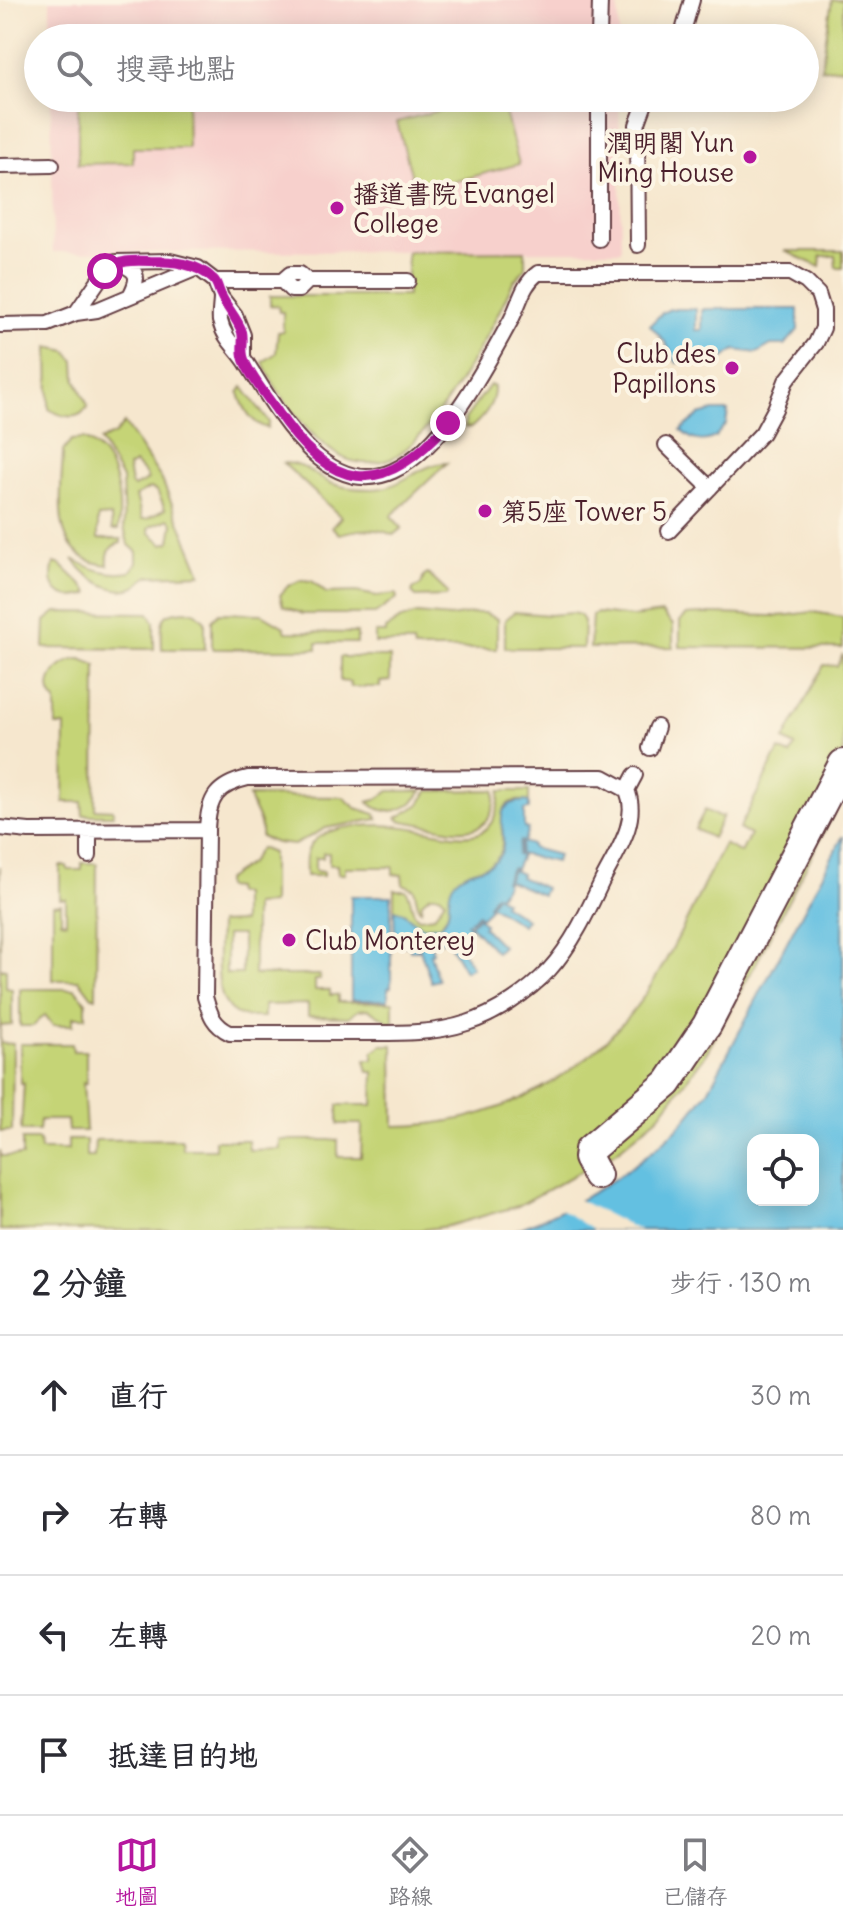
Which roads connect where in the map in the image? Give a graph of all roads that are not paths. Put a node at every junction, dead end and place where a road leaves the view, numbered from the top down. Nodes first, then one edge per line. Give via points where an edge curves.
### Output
1 (600, 0) edge
2 (692, 0) edge
3 (599, 24) edge
4 (685, 24) edge
5 (599, 112) edge
6 (642, 112) edge
7 (52, 165) dead end
8 (0, 166) edge
9 (599, 239) dead end
10 (638, 245) dead end
11 (116, 262) junction
12 (198, 268) junction
13 (215, 281) junction
14 (408, 281) dead end
15 (131, 294) junction
16 (76, 313) junction
17 (0, 325) edge
18 (666, 445) dead end
19 (710, 488) junction
20 (669, 531) dead end
21 (657, 727) dead end
22 (650, 748) dead end
23 (843, 764) edge
24 (635, 775) dead end
25 (627, 790) junction
26 (0, 828) edge
27 (207, 830) junction
28 (89, 831) junction
29 (89, 856) dead end
30 (597, 1175) dead end

1 - 3 lane
2 - 4 lane
5 - 9 lane
6 - 10 lane via 637,125
7 - 8 lane
11 - 12 lane via 170,261
11 - 15 lane via 135,273
11 - 16 lane
12 - 13 lane
12 - 15 lane
13 - 14 lane via 282,281 291,290 308,281
13 - 19 lane via 229,343 280,416 312,455 331,468 370,476 407,463 448,423 528,281 538,273 790,273 818,294 823,328 786,381 762,433
15 - 16 lane via 97,310
16 - 17 lane via 48,324
18 - 19 lane
19 - 20 lane
21 - 22 lane
23 - 30 street via 707,1025 668,1083 589,1150
24 - 25 lane
25 - 27 lane via 603,777 248,778 218,791 208,807
25 - 27 lane via 629,825 595,895 548,971 491,1012 421,1033 230,1033 218,1027 205,997
26 - 28 lane
27 - 28 lane
28 - 29 lane

